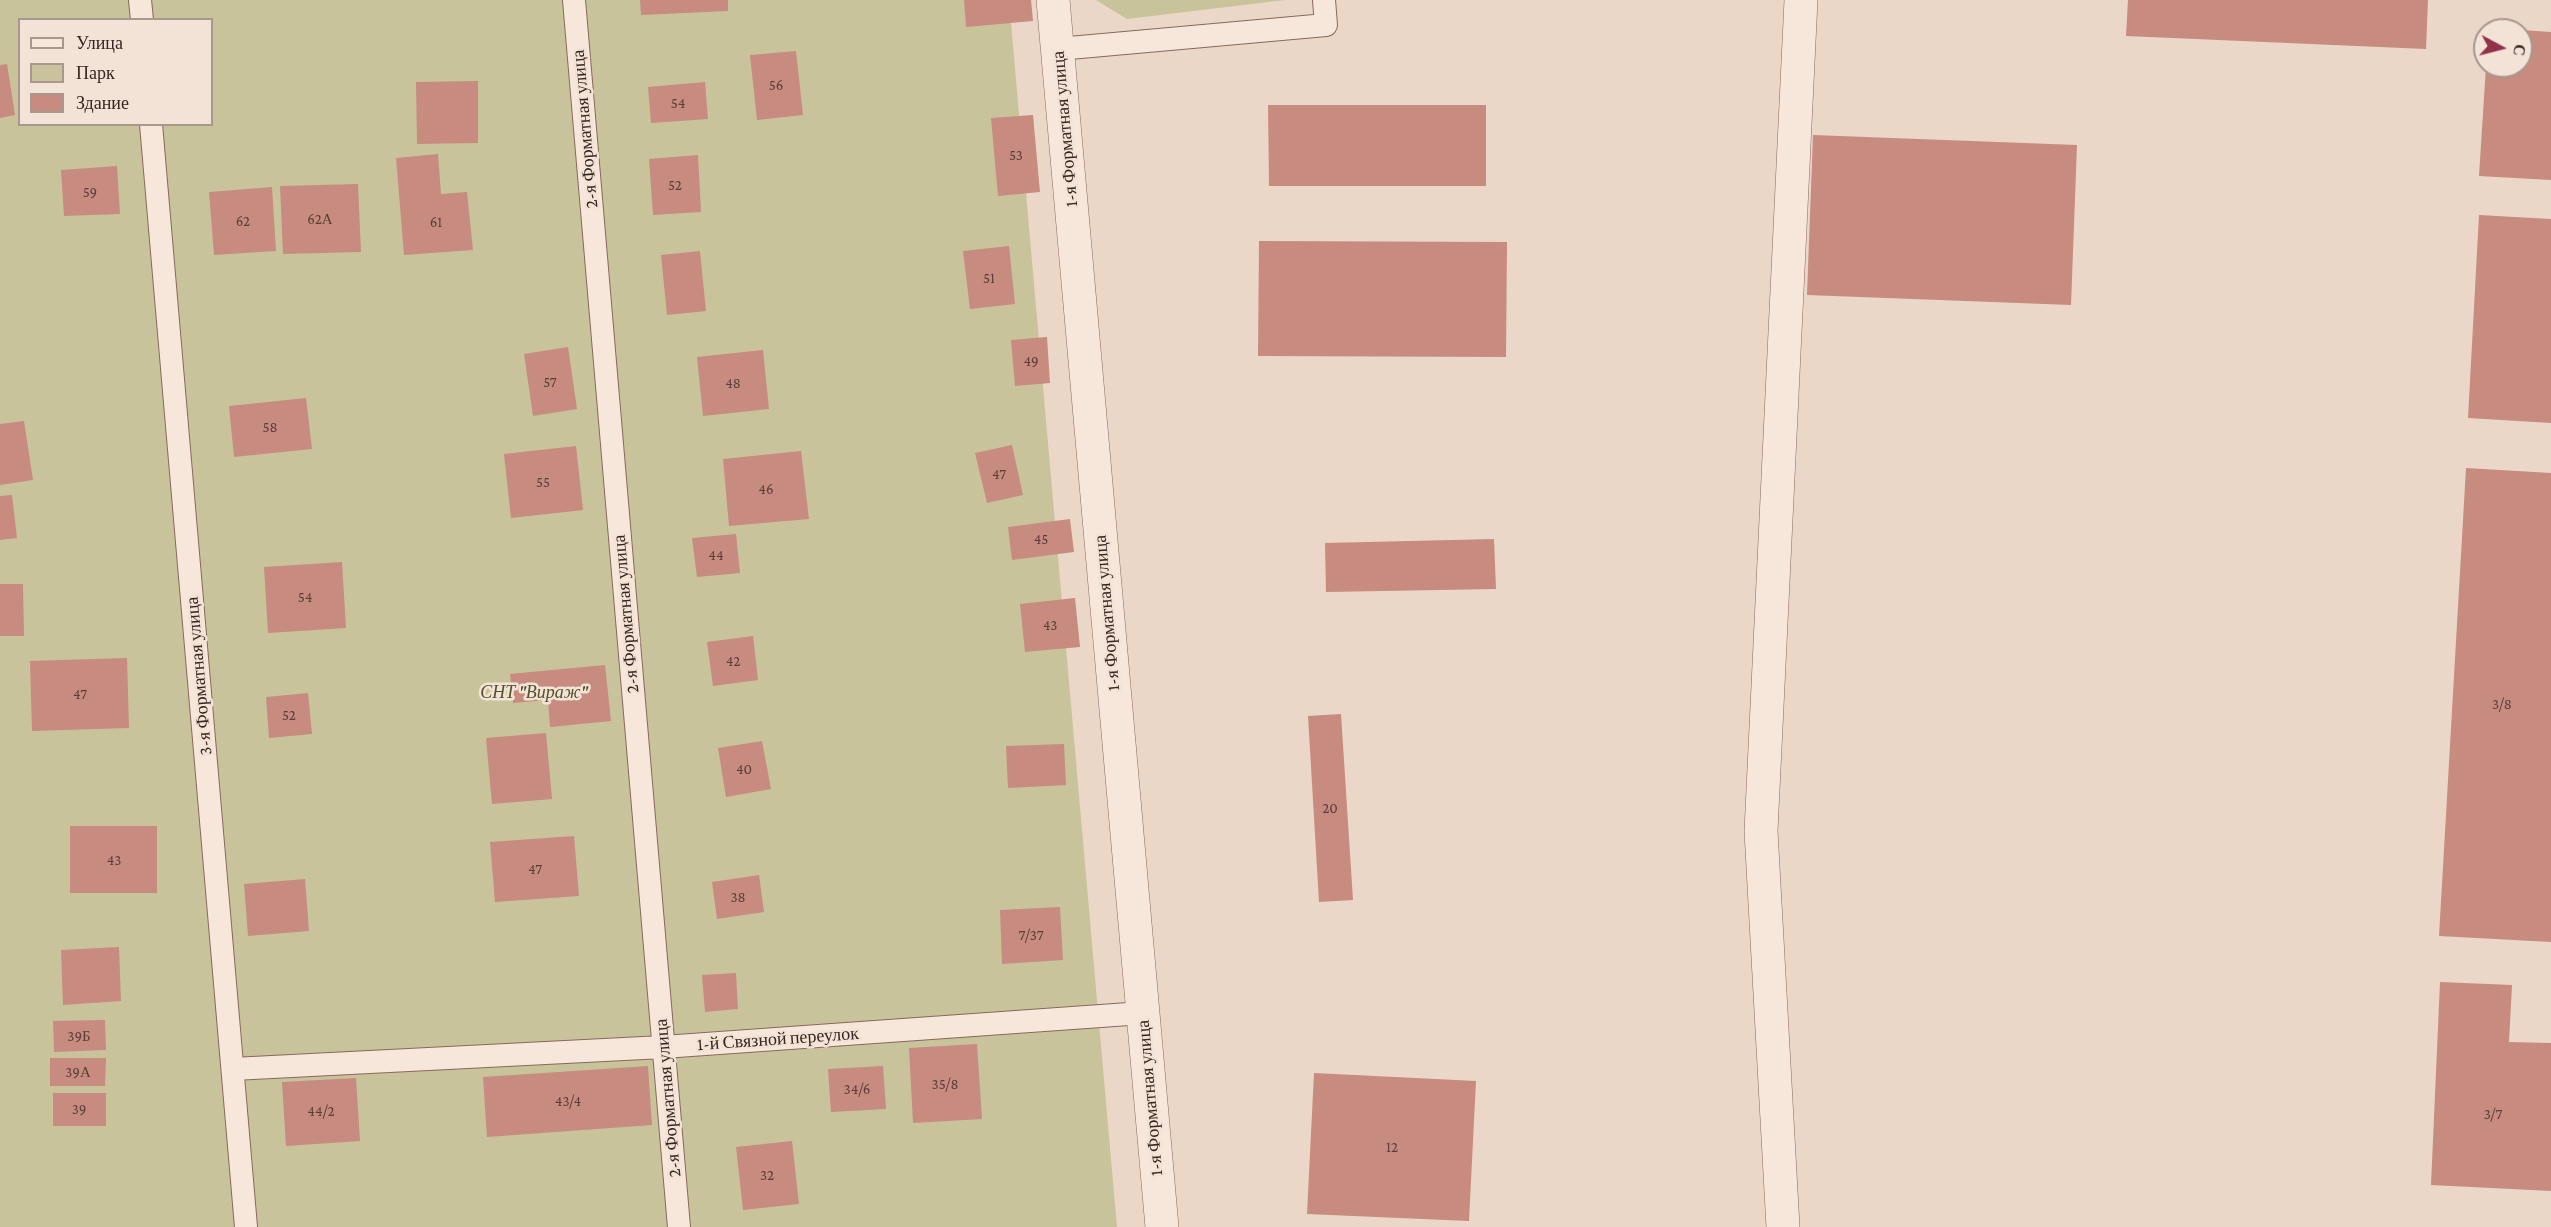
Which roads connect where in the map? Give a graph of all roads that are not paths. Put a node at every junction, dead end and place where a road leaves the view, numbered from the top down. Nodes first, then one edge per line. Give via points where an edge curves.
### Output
1 (140, 0) edge
2 (574, 0) edge
3 (1053, 0) edge
4 (1324, 0) edge
5 (1801, 0) edge
6 (142, 18) edge
7 (1058, 49) junction
8 (151, 126) edge
9 (1143, 1013) junction
10 (663, 1047) junction
11 (233, 1069) junction
12 (246, 1227) edge
13 (679, 1227) edge
14 (1161, 1227) edge
15 (1783, 1227) edge

1 - 6 lane
2 - 10 lane, 2-я Форматная улица
3 - 7 street, 1-я Форматная улица
4 - 7 lane via 1326,25
5 - 15 street via 1761,831
7 - 9 street, 1-я Форматная улица
8 - 11 lane, 3-я Форматная улица
9 - 10 lane, 1-й Связной переулок
9 - 14 street, 1-я Форматная улица
10 - 11 lane, 1-й Связной переулок
10 - 13 lane, 2-я Форматная улица
11 - 12 lane, 3-я Форматная улица

